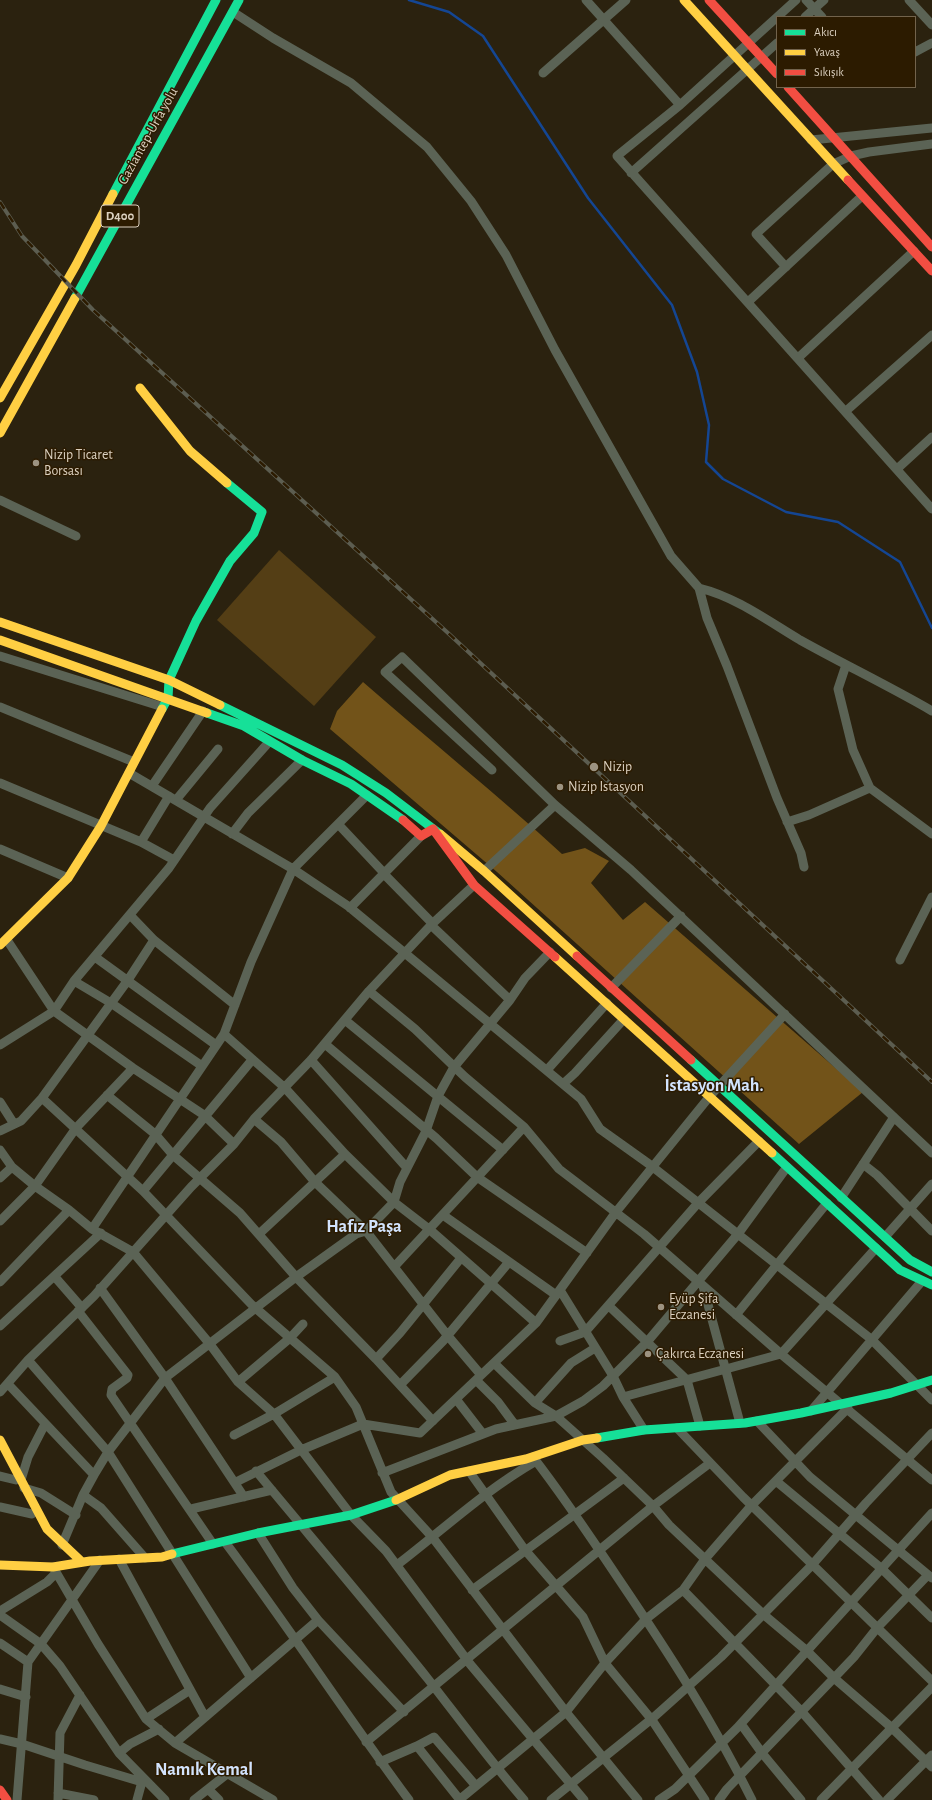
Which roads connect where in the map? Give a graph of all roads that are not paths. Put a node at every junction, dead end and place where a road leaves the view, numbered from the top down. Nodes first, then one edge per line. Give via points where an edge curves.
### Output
1 (216, 0) edge
2 (240, 0) edge
3 (586, 0) edge
4 (626, 0) edge
5 (684, 0) edge
6 (709, 0) edge
7 (796, 0) edge
8 (806, 0) edge
9 (824, 0) edge
10 (909, 0) edge
11 (814, 9) junction
12 (233, 12) junction
13 (778, 16) edge
14 (807, 16) edge
15 (821, 16) edge
16 (776, 18) edge
17 (604, 19) junction
18 (932, 25) edge
19 (748, 43) junction
20 (932, 43) edge
21 (776, 44) edge
22 (916, 51) edge
23 (735, 56) junction
24 (762, 58) junction
25 (748, 70) junction
26 (543, 73) dead end
27 (776, 73) edge
28 (789, 88) edge
29 (680, 105) junction
30 (932, 128) edge
31 (834, 137) junction
32 (811, 140) junction
33 (932, 144) edge
34 (851, 156) junction
35 (833, 164) junction
36 (631, 172) junction
37 (862, 196) junction
38 (932, 247) edge
39 (914, 251) junction
40 (786, 266) junction
41 (932, 271) edge
42 (748, 302) junction
43 (932, 335) edge
44 (798, 358) junction
45 (140, 388) dead end
46 (0, 398) edge
47 (846, 411) junction
48 (0, 433) edge
49 (932, 437) edge
50 (897, 468) junction
51 (0, 500) edge
52 (932, 509) edge
53 (76, 536) dead end
54 (699, 588) junction
55 (0, 622) edge
56 (0, 640) edge
57 (0, 656) edge
58 (846, 664) junction
59 (169, 680) junction
60 (168, 698) junction
61 (0, 707) edge
62 (163, 707) junction
63 (203, 711) junction
64 (932, 712) edge
65 (269, 742) junction
66 (218, 749) dead end
67 (302, 760) junction
68 (134, 762) junction
69 (492, 770) dead end
70 (129, 773) junction
71 (0, 783) edge
72 (152, 786) junction
73 (870, 788) junction
74 (367, 795) junction
75 (173, 798) junction
76 (555, 805) junction
77 (204, 817) junction
78 (787, 822) junction
79 (338, 824) junction
80 (101, 826) junction
81 (232, 834) junction
82 (932, 834) edge
83 (421, 836) junction
84 (141, 842) junction
85 (0, 849) edge
86 (174, 860) junction
87 (804, 867) dead end
88 (294, 869) junction
89 (484, 871) junction
90 (384, 873) junction
91 (68, 878) junction
92 (474, 885) junction
93 (932, 898) edge
94 (350, 908) junction
95 (130, 915) junction
96 (681, 916) junction
97 (432, 924) junction
98 (154, 940) junction
99 (3, 943) edge
100 (405, 952) junction
101 (550, 952) junction
102 (95, 957) junction
103 (900, 960) dead end
104 (128, 980) junction
105 (74, 981) junction
106 (611, 988) junction
107 (369, 991) junction
108 (510, 1000) junction
109 (111, 1003) junction
110 (606, 1003) junction
111 (235, 1005) junction
112 (54, 1011) junction
113 (785, 1014) junction
114 (624, 1019) junction
115 (345, 1020) junction
116 (489, 1023) junction
117 (224, 1034) junction
118 (88, 1035) junction
119 (325, 1044) junction
120 (0, 1045) edge
121 (216, 1045) junction
122 (252, 1060) junction
123 (311, 1060) junction
124 (202, 1066) junction
125 (454, 1067) junction
126 (133, 1068) junction
127 (546, 1070) junction
128 (563, 1084) junction
129 (719, 1086) junction
130 (285, 1088) junction
131 (107, 1095) junction
132 (438, 1096) junction
133 (710, 1096) junction
134 (42, 1098) junction
135 (180, 1098) junction
136 (0, 1102) edge
137 (204, 1115) junction
138 (894, 1117) junction
139 (254, 1119) junction
140 (14, 1124) junction
141 (524, 1127) junction
142 (76, 1128) junction
143 (0, 1131) edge
144 (426, 1131) junction
145 (155, 1134) junction
146 (759, 1141) junction
147 (234, 1144) junction
148 (0, 1150) edge
149 (503, 1150) junction
150 (932, 1153) edge
151 (345, 1154) junction
152 (173, 1155) junction
153 (863, 1164) junction
154 (787, 1166) junction
155 (12, 1167) junction
156 (407, 1168) junction
157 (653, 1168) junction
158 (126, 1176) junction
159 (477, 1177) junction
160 (0, 1178) edge
161 (200, 1179) junction
162 (315, 1182) junction
163 (932, 1184) edge
164 (35, 1186) junction
165 (143, 1191) junction
166 (841, 1198) junction
167 (394, 1202) junction
168 (698, 1203) junction
169 (827, 1203) junction
170 (910, 1207) junction
171 (69, 1210) junction
172 (616, 1212) junction
173 (167, 1215) junction
174 (443, 1216) junction
175 (0, 1222) edge
176 (92, 1228) junction
177 (428, 1229) junction
178 (366, 1231) junction
179 (932, 1231) edge
180 (101, 1233) junction
181 (259, 1234) junction
182 (738, 1234) junction
183 (885, 1237) junction
184 (659, 1247) junction
185 (876, 1248) junction
186 (133, 1252) junction
187 (587, 1253) junction
188 (461, 1258) junction
189 (509, 1262) junction
190 (777, 1265) junction
191 (394, 1268) junction
192 (931, 1268) edge
193 (55, 1277) junction
194 (296, 1277) junction
195 (922, 1281) junction
196 (0, 1282) edge
197 (700, 1283) junction
198 (491, 1284) junction
199 (932, 1285) edge
200 (100, 1288) junction
201 (558, 1293) junction
202 (422, 1304) junction
203 (827, 1304) junction
204 (609, 1306) junction
205 (257, 1308) junction
206 (80, 1309) junction
207 (736, 1315) junction
208 (536, 1323) junction
209 (303, 1324) dead end
210 (0, 1326) edge
211 (585, 1332) junction
212 (448, 1336) junction
213 (290, 1338) junction
214 (871, 1339) junction
215 (560, 1341) dead end
216 (647, 1342) junction
217 (209, 1343) junction
218 (596, 1348) junction
219 (781, 1354) junction
220 (376, 1359) junction
221 (28, 1360) junction
222 (494, 1363) junction
223 (726, 1369) junction
224 (613, 1376) junction
225 (335, 1377) junction
226 (479, 1377) junction
227 (165, 1378) junction
228 (687, 1380) junction
229 (932, 1380) edge
230 (238, 1382) junction
231 (8, 1384) junction
232 (400, 1385) junction
233 (918, 1385) junction
234 (827, 1391) junction
235 (0, 1392) edge
236 (623, 1397) junction
237 (456, 1399) junction
238 (932, 1400) edge
239 (535, 1403) junction
240 (845, 1406) junction
241 (811, 1411) junction
242 (274, 1414) junction
243 (556, 1416) junction
244 (433, 1421) junction
245 (757, 1421) junction
246 (130, 1422) junction
247 (740, 1423) junction
248 (45, 1424) junction
249 (363, 1424) junction
250 (515, 1425) junction
251 (700, 1426) junction
252 (677, 1428) junction
253 (644, 1430) junction
254 (932, 1433) edge
255 (483, 1434) junction
256 (234, 1435) dead end
257 (0, 1440) edge
258 (582, 1440) junction
259 (0, 1450) edge
260 (301, 1450) junction
261 (108, 1452) junction
262 (534, 1459) junction
263 (907, 1459) junction
264 (796, 1462) junction
265 (710, 1463) junction
266 (469, 1471) junction
267 (256, 1472) junction
268 (382, 1473) junction
269 (94, 1475) junction
270 (0, 1476) edge
271 (624, 1478) junction
272 (932, 1480) edge
273 (776, 1481) junction
274 (20, 1482) junction
275 (236, 1482) junction
276 (272, 1490) junction
277 (485, 1494) junction
278 (83, 1495) junction
279 (244, 1497) junction
280 (397, 1499) junction
281 (653, 1506) junction
282 (751, 1506) junction
283 (0, 1507) edge
284 (191, 1509) junction
285 (932, 1513) edge
286 (32, 1514) junction
287 (76, 1515) junction
288 (351, 1515) junction
289 (575, 1515) junction
290 (855, 1515) junction
291 (301, 1525) junction
292 (840, 1532) junction
293 (258, 1534) junction
294 (433, 1538) junction
295 (225, 1542) junction
296 (213, 1544) junction
297 (62, 1545) junction
298 (524, 1550) junction
299 (599, 1550) junction
300 (898, 1551) junction
301 (174, 1554) junction
302 (145, 1558) junction
303 (119, 1559) junction
304 (705, 1559) junction
305 (100, 1560) junction
306 (82, 1562) junction
307 (0, 1565) edge
308 (65, 1565) junction
309 (397, 1565) junction
310 (812, 1565) junction
311 (882, 1568) junction
312 (54, 1570) junction
313 (930, 1577) edge
314 (556, 1586) junction
315 (472, 1590) junction
316 (683, 1590) junction
317 (907, 1595) junction
318 (72, 1600) junction
319 (850, 1603) junction
320 (0, 1611) edge
321 (762, 1614) junction
322 (0, 1615) edge
323 (932, 1618) edge
324 (646, 1619) junction
325 (318, 1620) junction
326 (876, 1628) junction
327 (503, 1631) junction
328 (296, 1640) junction
329 (735, 1642) junction
330 (0, 1643) edge
331 (41, 1644) junction
332 (807, 1651) junction
333 (467, 1661) junction
334 (28, 1662) junction
335 (605, 1663) junction
336 (251, 1678) junction
337 (834, 1678) junction
338 (932, 1681) edge
339 (776, 1685) junction
340 (689, 1686) junction
341 (434, 1687) junction
342 (932, 1687) edge
343 (0, 1689) edge
344 (190, 1690) junction
345 (80, 1695) junction
346 (26, 1696) junction
347 (404, 1712) junction
348 (566, 1712) junction
349 (802, 1712) junction
350 (205, 1717) junction
351 (146, 1719) junction
352 (652, 1720) junction
353 (741, 1724) junction
354 (892, 1728) junction
355 (159, 1729) junction
356 (0, 1739) edge
357 (532, 1740) junction
358 (366, 1742) junction
359 (723, 1742) junction
360 (175, 1743) junction
361 (22, 1744) junction
362 (417, 1746) junction
363 (119, 1753) junction
364 (762, 1753) junction
365 (59, 1756) junction
366 (604, 1758) junction
367 (930, 1761) edge
368 (380, 1762) junction
369 (853, 1768) junction
370 (497, 1769) junction
371 (227, 1774) junction
372 (690, 1775) junction
373 (740, 1776) junction
374 (142, 1780) junction
375 (571, 1784) junction
376 (476, 1786) junction
377 (208, 1789) junction
378 (0, 1790) edge
379 (58, 1797) edge
380 (0, 1799) edge
381 (463, 1799) edge
382 (6, 1800) edge
383 (17, 1800) edge
384 (94, 1800) edge
385 (137, 1800) edge
386 (165, 1800) edge
387 (194, 1800) edge
388 (219, 1800) edge
389 (273, 1800) edge
390 (409, 1800) edge
391 (524, 1800) edge
392 (551, 1800) edge
393 (584, 1800) edge
394 (638, 1800) edge
395 (659, 1800) edge
396 (705, 1800) edge
397 (719, 1800) edge
398 (752, 1800) edge
399 (801, 1800) edge
400 (821, 1800) edge
401 (879, 1800) edge
402 (887, 1800) edge

1 - 46 main road, Gaziantep-Urfa yolu / D400 via 76,265
2 - 12 main road, Gaziantep-Urfa yolu / D400
3 - 17 street
4 - 17 street
5 - 23 main road
6 - 19 main road
7 - 13 street
8 - 11 street
9 - 11 street
10 - 18 street
11 - 14 street
11 - 15 street
12 - 48 main road, Gaziantep-Urfa yolu / D400
12 - 54 street via 351,83 427,147 471,201 506,255 555,350 671,556
16 - 19 street
17 - 26 street
17 - 29 street
19 - 23 street
19 - 24 main road
20 - 22 street
21 - 24 street
23 - 25 main road
23 - 29 street
24 - 25 street
24 - 27 main road
25 - 32 main road
25 - 36 street
28 - 31 main road
29 - 36 street via 617,156
30 - 31 street
31 - 32 street
31 - 34 main road
32 - 35 main road
33 - 34 street
34 - 35 street
34 - 38 main road
35 - 37 main road
35 - 40 street via 756,234
36 - 42 street
37 - 39 main road
37 - 40 street
39 - 41 main road
39 - 44 street
40 - 42 street
42 - 44 street
43 - 47 street
44 - 47 street
45 - 59 main road via 190,451 262,512 254,533 230,561 196,621
47 - 50 street
49 - 50 street
50 - 52 street
51 - 53 street
54 - 58 street via 744,606
54 - 78 street via 707,618
55 - 59 main road
56 - 60 main road
57 - 62 street
58 - 64 street
58 - 73 street via 838,689 853,750
59 - 60 main road
59 - 89 main road via 348,769 386,792
60 - 62 main road
60 - 63 main road
61 - 68 street
62 - 68 main road
63 - 65 main road via 244,726
63 - 72 street
65 - 67 main road
65 - 77 street
66 - 75 street
67 - 74 main road via 351,784
67 - 81 street via 248,813
68 - 70 main road
69 - 76 street via 385,672 402,657
70 - 72 street
70 - 80 main road
71 - 80 street
72 - 75 street
73 - 78 street
73 - 82 street
74 - 79 street
74 - 83 main road via 395,813
75 - 77 street
75 - 84 street
76 - 89 street
76 - 96 street
77 - 81 street
77 - 86 street
78 - 87 street via 801,853
79 - 88 street
79 - 90 street
80 - 84 street
80 - 91 main road
81 - 88 street
83 - 90 street
83 - 92 main road via 433,830
84 - 86 street
85 - 91 street
86 - 95 street
88 - 94 street
88 - 111 street via 251,962
89 - 106 main road
90 - 94 street
90 - 97 street
91 - 99 main road
92 - 97 street
92 - 101 main road
93 - 103 street
94 - 100 street
95 - 98 street
95 - 102 street
96 - 106 street
96 - 113 street
97 - 100 street
97 - 108 street
98 - 104 street
98 - 111 street
99 - 112 street
100 - 107 street
100 - 116 street
101 - 108 street via 525,978
101 - 110 main road
102 - 104 street
102 - 105 street
104 - 109 street
104 - 121 street
105 - 109 street
105 - 112 street
106 - 129 main road
107 - 115 street
107 - 125 street via 415,1029
108 - 116 street
109 - 118 street
109 - 124 street
110 - 114 main road
110 - 127 street
111 - 117 street
112 - 118 street
112 - 120 street
113 - 129 street
113 - 138 street
114 - 128 street
114 - 133 main road
115 - 119 street
115 - 132 street
116 - 125 street
116 - 127 street
117 - 121 street
117 - 122 street
118 - 126 street
118 - 134 street
119 - 123 street
119 - 144 street
121 - 124 street
122 - 130 street
122 - 137 street
123 - 130 street
123 - 156 street
124 - 135 street
125 - 132 street
125 - 141 street
126 - 131 street
126 - 135 street
127 - 128 street
128 - 157 street via 581,1099 600,1129
129 - 133 street
129 - 166 main road
130 - 139 street
130 - 151 street
131 - 142 street
131 - 145 street
132 - 144 street
132 - 149 street
133 - 146 main road
133 - 157 street
134 - 140 street via 21,1121
134 - 142 street
135 - 137 street
135 - 145 street
136 - 140 street
137 - 147 street
137 - 152 street
138 - 150 street
138 - 153 street
139 - 147 street
139 - 162 street via 281,1142
140 - 143 street
141 - 149 street
141 - 172 street via 559,1168
142 - 158 street
142 - 164 street
144 - 156 street
144 - 159 street
145 - 152 street
145 - 158 street
146 - 154 main road
146 - 168 street
147 - 161 street
148 - 155 street
149 - 159 street
151 - 162 street
151 - 167 street
152 - 161 street
152 - 165 street
153 - 166 street
153 - 170 street
154 - 169 main road
154 - 182 street
155 - 160 street
155 - 164 street
156 - 167 street
157 - 168 street
157 - 172 street
158 - 165 street
158 - 176 street
159 - 174 street
159 - 187 street
161 - 173 street
161 - 181 street via 240,1213
162 - 178 street
162 - 181 street
163 - 170 street
164 - 171 street
164 - 175 street
165 - 173 street
166 - 183 main road
167 - 177 street
167 - 178 street
168 - 182 street
168 - 184 street
169 - 185 main road
169 - 190 street
170 - 179 street
170 - 183 street
171 - 176 street
171 - 196 street
172 - 184 street
172 - 187 street
173 - 186 street
173 - 205 street
174 - 177 street
174 - 189 street
176 - 180 street
177 - 188 street
177 - 191 street
178 - 191 street
178 - 194 street via 356,1234
180 - 186 street
180 - 193 street
181 - 194 street
182 - 190 street
182 - 197 street
183 - 192 main road via 910,1260
184 - 197 street
184 - 204 street
185 - 195 main road via 900,1270
185 - 203 street
186 - 200 street
186 - 217 street
187 - 201 street
188 - 198 street
188 - 202 street
189 - 198 street
189 - 201 street
190 - 203 street
190 - 207 street
191 - 202 street
193 - 206 street
193 - 210 street
194 - 205 street
194 - 220 street
195 - 199 main road
195 - 214 street
197 - 207 street
197 - 216 street
197 - 223 street
198 - 208 street
198 - 212 street
200 - 206 street
200 - 227 street
201 - 208 street
201 - 211 street
202 - 212 street
202 - 220 street
203 - 214 street
203 - 219 street
204 - 211 street
204 - 216 street
205 - 213 street
205 - 217 street
206 - 221 street
206 - 246 street via 128,1373 127,1378 110,1391
207 - 219 street
208 - 222 street
209 - 213 street
211 - 215 street
211 - 218 street
212 - 226 street
212 - 232 street
213 - 225 street
213 - 230 street
214 - 233 street
214 - 234 street
216 - 224 street
216 - 228 street
217 - 227 street
217 - 230 street
218 - 224 street
218 - 239 street via 571,1364
219 - 223 street
219 - 234 street
220 - 232 street
221 - 231 street
221 - 261 street
222 - 226 street
222 - 239 street
223 - 228 street
223 - 247 street
224 - 236 street
224 - 243 street via 583,1401
225 - 242 street
225 - 249 street via 356,1407
226 - 237 street
226 - 250 street
227 - 246 street
227 - 275 street
228 - 236 street
228 - 251 street
229 - 233 main road
230 - 242 street
231 - 235 street
231 - 248 street
232 - 244 street
233 - 238 street
233 - 240 main road
234 - 240 street
234 - 241 street
236 - 253 street
237 - 244 street
237 - 255 street
239 - 243 street
240 - 241 main road
240 - 263 street
240 - 264 street
241 - 245 main road
242 - 256 street
242 - 260 street
243 - 250 street
243 - 258 street
244 - 249 street via 420,1433
245 - 247 main road
245 - 264 street
246 - 261 street
246 - 284 street
247 - 251 main road
248 - 269 street
248 - 274 street via 28,1457
249 - 260 street
249 - 268 street
250 - 255 street
251 - 252 main road
252 - 253 main road
252 - 265 street
253 - 258 main road
254 - 263 street
255 - 268 street
257 - 274 main road
258 - 262 main road
258 - 271 street
259 - 274 main road
260 - 267 street
260 - 288 street
261 - 269 street
261 - 301 street
262 - 266 main road
262 - 277 street
262 - 289 street
263 - 272 street
263 - 290 street
264 - 273 street
264 - 290 street
265 - 281 street
265 - 282 street
266 - 277 street
266 - 280 main road via 450,1475
267 - 275 street
267 - 276 street
268 - 280 street
269 - 278 street
270 - 274 street
271 - 281 street
271 - 289 street
273 - 282 street
273 - 292 street
274 - 286 main road
274 - 287 street
274 - 297 main road via 47,1529
275 - 279 street
276 - 279 street
276 - 291 street
277 - 294 street
277 - 298 street
278 - 287 street
278 - 302 street via 101,1508
279 - 284 street
280 - 288 main road
280 - 294 street
281 - 299 street
281 - 304 street
282 - 304 street
282 - 310 street
283 - 286 street
284 - 296 street
285 - 300 street
286 - 308 main road
287 - 297 street
288 - 291 main road
288 - 309 street
289 - 298 street
289 - 299 street
290 - 292 street
290 - 300 street
291 - 293 main road
291 - 341 street
292 - 310 street
292 - 311 street
293 - 295 main road
293 - 325 street via 293,1588
294 - 309 street
294 - 315 street
295 - 296 main road
295 - 328 street
296 - 301 main road
297 - 306 main road
298 - 314 street
298 - 315 street
299 - 314 street
299 - 324 street
300 - 311 street
300 - 313 street
301 - 302 main road
301 - 336 street
302 - 303 main road
303 - 305 main road
303 - 344 street
304 - 316 street
304 - 321 street
305 - 306 main road
305 - 318 street
306 - 308 main road
307 - 312 main road
308 - 312 main road
309 - 333 street
310 - 319 street
310 - 321 street
311 - 317 street
311 - 319 street
312 - 318 street
312 - 320 street via 47,1582
313 - 317 street
314 - 327 street
314 - 335 street via 583,1617
315 - 327 street
316 - 324 street
316 - 329 street
317 - 323 street
317 - 326 street
318 - 331 street
318 - 351 street
319 - 326 street
319 - 332 street
321 - 329 street
321 - 332 street
322 - 331 street
324 - 335 street
324 - 340 street
325 - 328 street
325 - 347 street
326 - 337 street
326 - 338 street
327 - 333 street
327 - 348 street
328 - 336 street
328 - 358 street
329 - 339 street
329 - 340 street
330 - 334 street
331 - 334 street
331 - 345 street
332 - 337 street
332 - 339 street
333 - 341 street
333 - 357 street
334 - 346 street
335 - 348 street
335 - 352 street
336 - 350 street
337 - 349 street
337 - 354 street
339 - 349 street
339 - 353 street
340 - 352 street
340 - 359 street
341 - 347 street
341 - 370 street
342 - 354 street
343 - 346 street
344 - 350 street
344 - 351 street
345 - 363 street
345 - 365 street via 60,1733
346 - 361 street
347 - 358 street
348 - 357 street
348 - 366 street
349 - 364 street
349 - 369 street
350 - 360 street
351 - 355 street
352 - 366 street
352 - 372 street
353 - 359 street
353 - 364 street
354 - 367 street
354 - 369 street
355 - 360 street
355 - 363 street via 130,1744
356 - 361 street
357 - 370 street
357 - 375 street
358 - 368 street
359 - 372 street
359 - 373 street
360 - 371 street
361 - 365 street
361 - 383 street
362 - 368 street
362 - 376 street via 434,1737
362 - 381 street
363 - 374 street
364 - 373 street
364 - 399 street
365 - 374 street
365 - 379 street
366 - 375 street
366 - 394 street
367 - 402 street
368 - 390 street
369 - 400 street
369 - 401 street
370 - 376 street
370 - 391 street
371 - 377 street
371 - 389 street
372 - 395 street
372 - 396 street
373 - 397 street
373 - 398 street
374 - 385 street
374 - 386 street
375 - 392 street
375 - 393 street
376 - 381 street
377 - 387 street
377 - 388 street
378 - 382 main road
379 - 384 street
380 - 382 street

